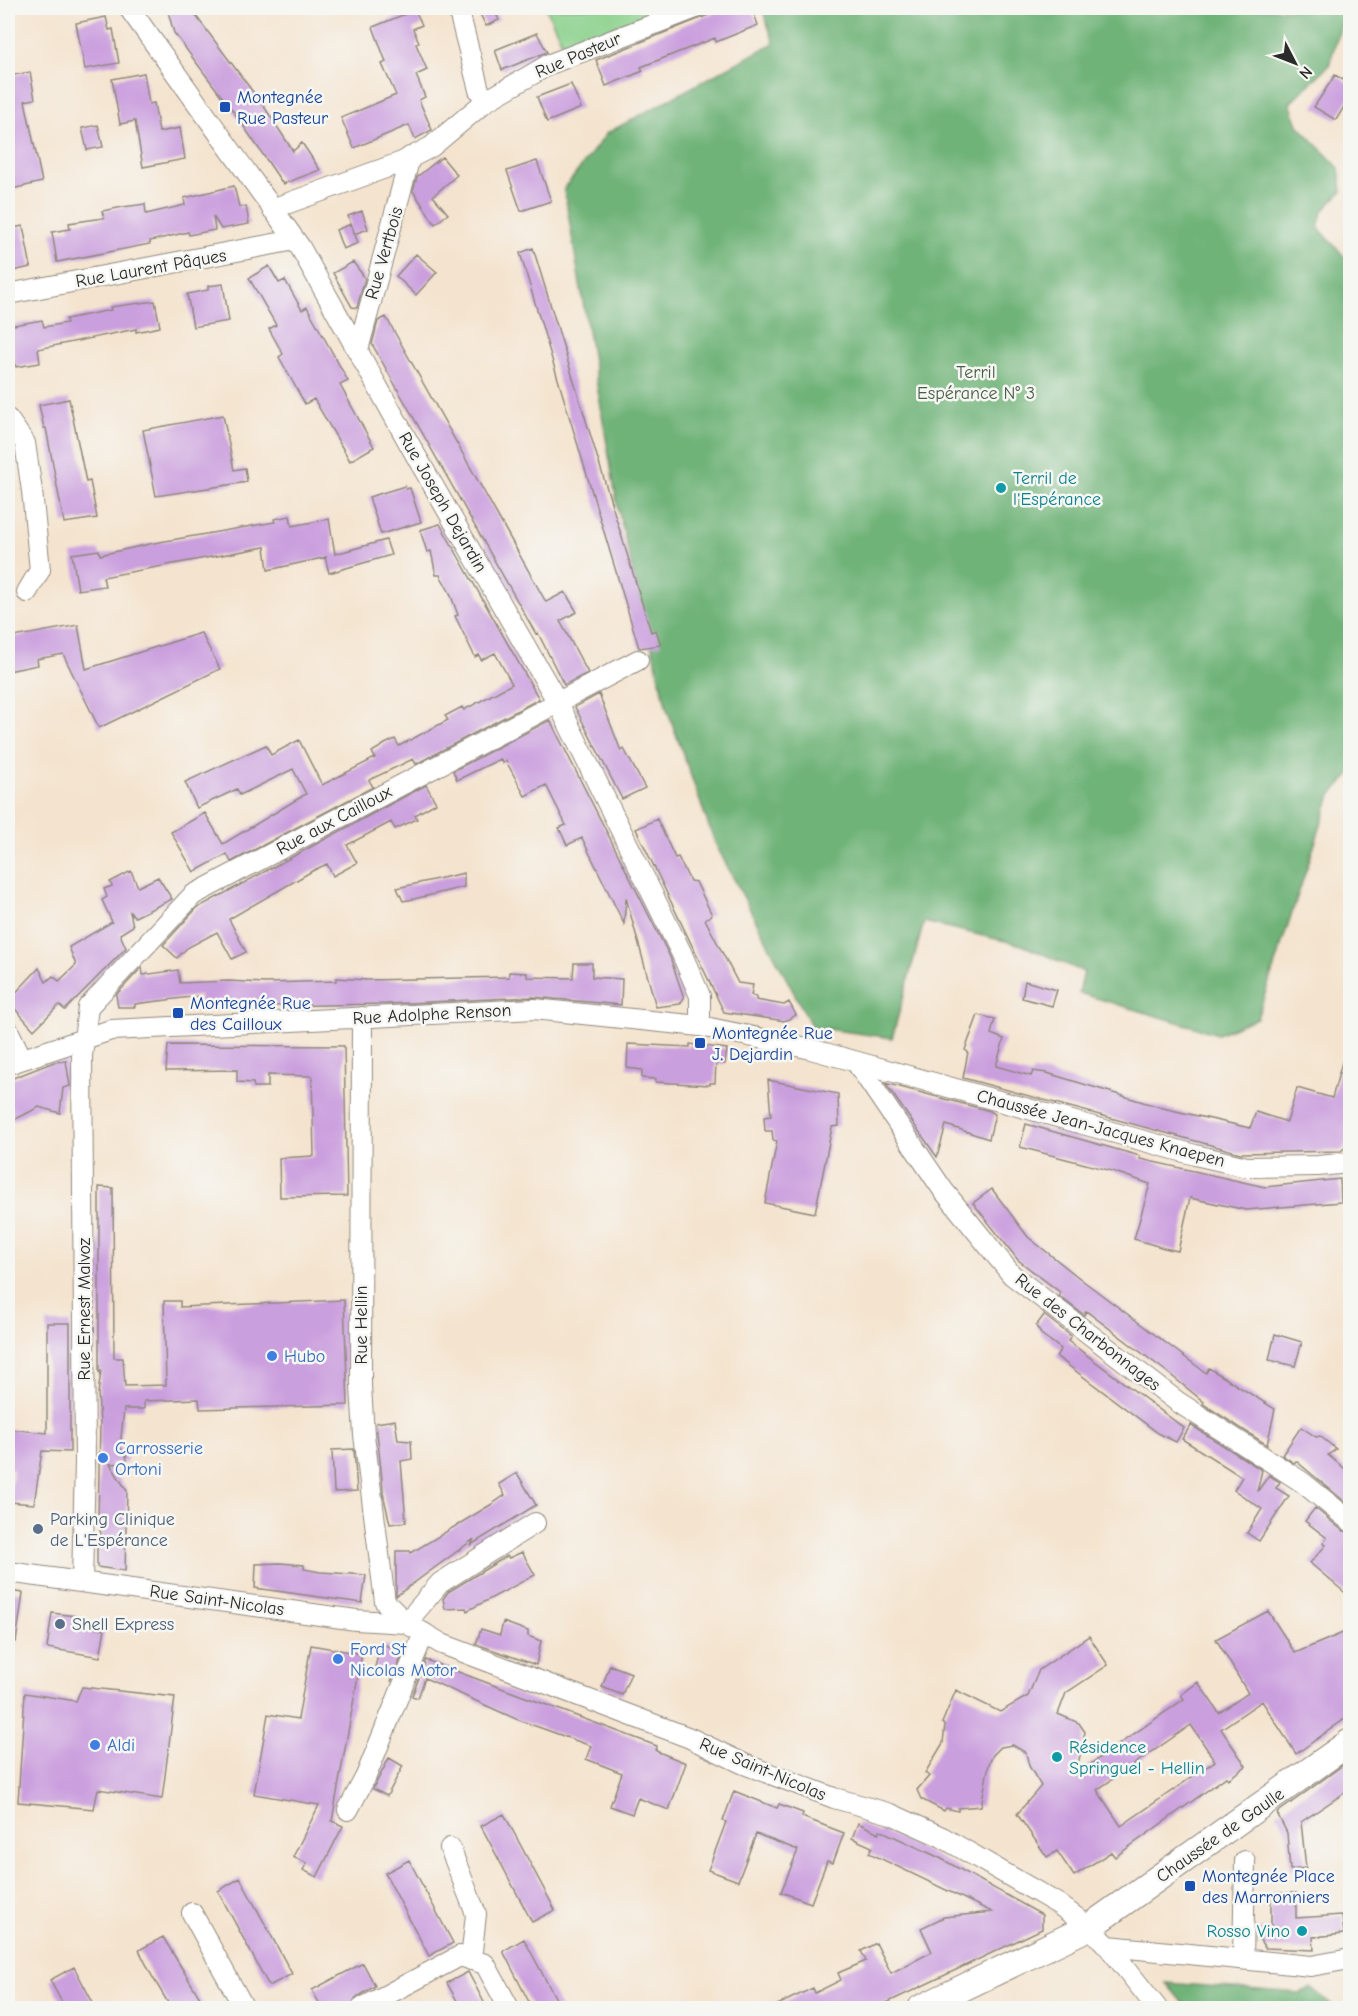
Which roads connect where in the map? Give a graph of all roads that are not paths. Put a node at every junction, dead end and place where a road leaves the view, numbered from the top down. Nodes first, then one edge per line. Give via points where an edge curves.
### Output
1 (129, 8) edge
2 (458, 8) edge
3 (696, 8) edge
4 (486, 101) junction
5 (410, 157) junction
6 (272, 210) junction
7 (295, 240) junction
8 (8, 294) edge
9 (358, 350) junction
10 (8, 419) edge
11 (27, 592) dead end
12 (638, 660) dead end
13 (557, 701) junction
14 (362, 1017) junction
15 (700, 1026) junction
16 (8, 1030) edge
17 (86, 1037) junction
18 (15, 1061) edge
19 (856, 1062) junction
20 (1350, 1163) edge
21 (1350, 1521) edge
22 (535, 1523) dead end
23 (8, 1572) edge
24 (82, 1581) junction
25 (406, 1623) junction
26 (424, 1633) junction
27 (1350, 1742) edge
28 (348, 1810) dead end
29 (450, 1848) dead end
30 (1245, 1861) dead end
31 (192, 1913) dead end
32 (1089, 1927) junction
33 (1108, 1946) junction
34 (1243, 1959) junction
35 (1350, 1959) edge
36 (471, 1960) junction
37 (244, 2008) edge
38 (362, 2008) edge
39 (508, 2008) edge
40 (921, 2008) edge
41 (1157, 2008) edge

1 - 6 street, Rue Joseph Dejardin
2 - 4 street via 479,90
3 - 4 street, Rue Pasteur via 550,64
4 - 5 street, Rue Pasteur via 431,147
5 - 6 street
5 - 9 street, Rue Vertbois
6 - 7 street, Rue Joseph Dejardin
7 - 8 street, Rue Laurent Pâques
7 - 9 street, Rue Joseph Dejardin
9 - 13 street, Rue Joseph Dejardin
10 - 11 street via 25,443 32,491 40,570
12 - 13 street, Rue aux Cailloux
13 - 15 street, Rue Joseph Dejardin via 681,952 700,996
13 - 17 street, Rue aux Cailloux via 193,896 88,1007
14 - 15 street, Rue Adolphe Renson via 534,1009
14 - 17 street, Rue Adolphe Renson via 111,1030
14 - 25 street, Rue Hellin via 364,1435 385,1602
15 - 19 street, Rue Adolphe Renson
16 - 18 street
17 - 18 street, Rue Adolphe Renson
17 - 24 street, Rue Ernest Malvoz via 82,1056
19 - 20 street, Chaussée Jean-Jacques Knaepen via 1247,1167
19 - 21 street, Rue des Charbonnages via 943,1190 1012,1275 1178,1402 1302,1482
22 - 25 street via 440,1583
23 - 24 street, Rue Saint-Nicolas
24 - 25 street, Rue Saint-Nicolas via 356,1620
25 - 26 street, Rue Saint-Nicolas
26 - 28 street via 366,1776
26 - 32 street, Rue Saint-Nicolas via 442,1644 690,1738 744,1764 932,1832 1058,1904
27 - 32 main road, Chaussée de Gaulle
29 - 36 street via 476,1914
30 - 34 street
31 - 37 street
32 - 33 street, Rue Saint-Nicolas
32 - 40 main road, Chaussée de Gaulle
33 - 34 street
33 - 41 street, Rue Saint-Nicolas
34 - 35 street via 1311,1966
36 - 38 street via 459,1956
36 - 39 street via 485,1964

